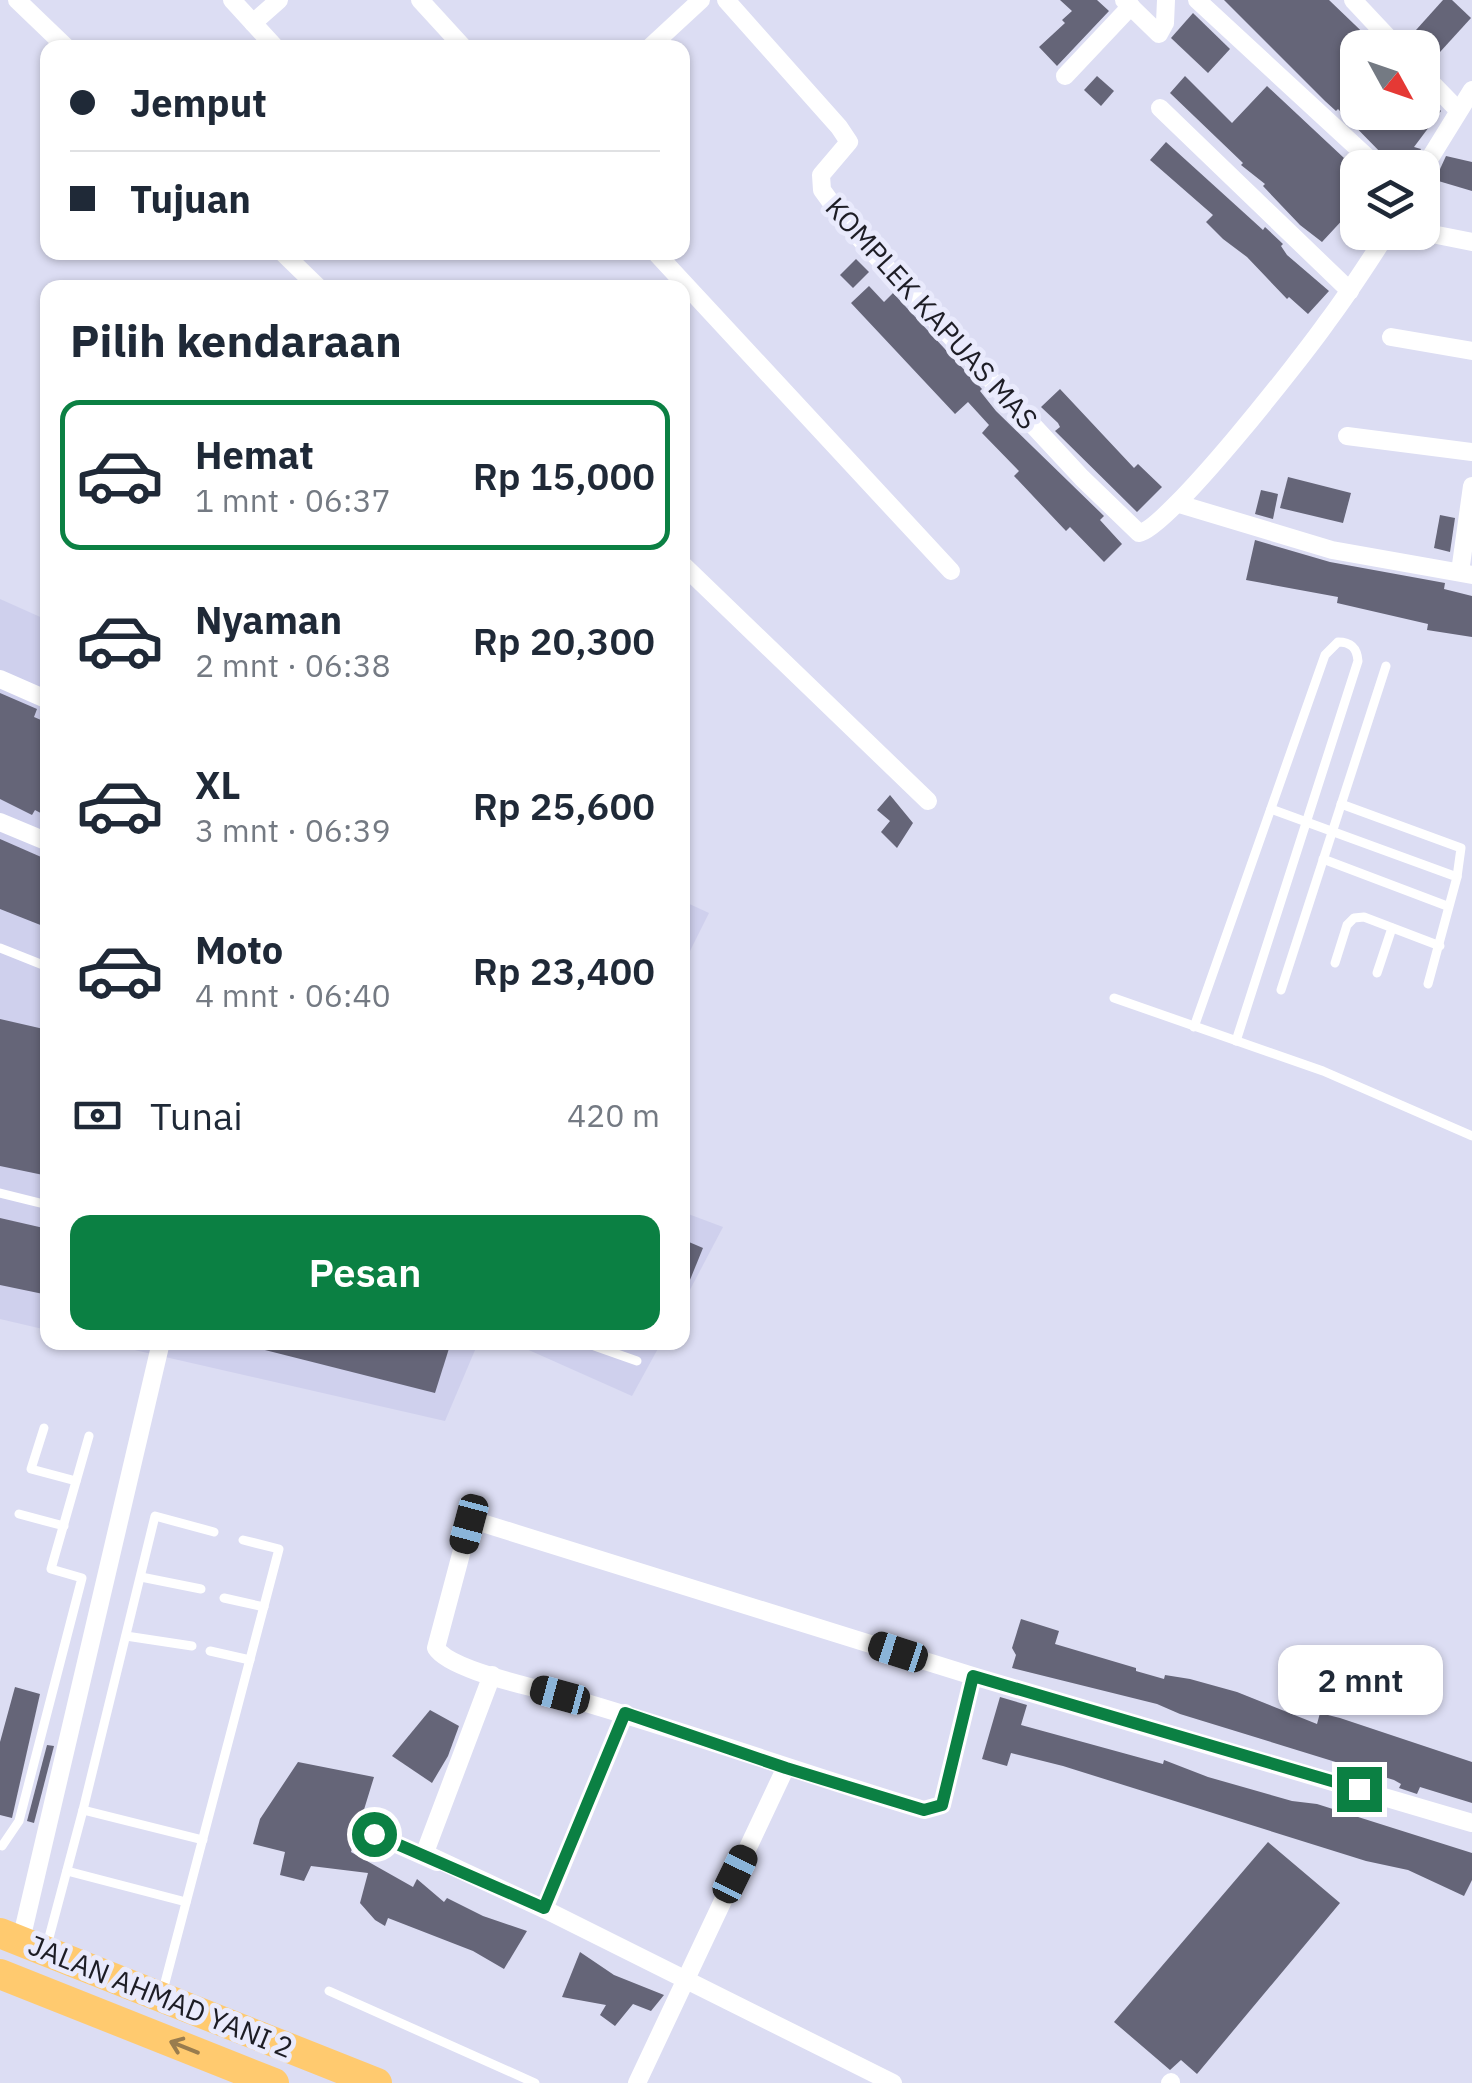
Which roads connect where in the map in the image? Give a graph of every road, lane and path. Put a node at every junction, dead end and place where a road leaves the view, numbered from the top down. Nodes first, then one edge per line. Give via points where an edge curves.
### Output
1 (17, 0) edge
2 (232, 0) edge
3 (279, 0) edge
4 (420, 0) edge
5 (701, 0) edge
6 (726, 0) edge
7 (1166, 0) edge
8 (1197, 0) edge
9 (1353, 0) edge
10 (1127, 3) edge
11 (254, 23) junction
12 (1381, 30) edge
13 (59, 40) edge
14 (269, 40) edge
15 (457, 40) edge
16 (658, 40) edge
17 (1065, 76) dead end
18 (1440, 90) edge
19 (1472, 90) edge
20 (1160, 108) dead end
21 (1458, 109) junction
22 (1360, 150) edge
23 (1434, 150) edge
24 (1440, 236) edge
25 (1472, 242) edge
26 (1376, 250) edge
27 (290, 260) edge
28 (661, 260) edge
29 (311, 280) edge
30 (680, 280) edge
31 (690, 291) edge
32 (1350, 291) junction
33 (1391, 337) dead end
34 (1472, 350) edge
35 (1347, 436) dead end
36 (1472, 452) edge
37 (1472, 486) edge
38 (1179, 504) junction
39 (690, 572) edge
40 (951, 572) dead end
41 (1466, 573) edge
42 (1386, 666) dead end
43 (0, 679) edge
44 (40, 696) edge
45 (928, 801) dead end
46 (1341, 804) junction
47 (1271, 809) junction
48 (0, 822) edge
49 (1306, 822) junction
50 (1332, 832) junction
51 (40, 839) edge
52 (1323, 858) junction
53 (1458, 876) junction
54 (1447, 906) junction
55 (1392, 928) junction
56 (1440, 946) junction
57 (0, 948) edge
58 (1336, 963) dead end
59 (40, 964) edge
60 (1377, 973) dead end
61 (1428, 984) dead end
62 (1281, 990) dead end
63 (1114, 998) dead end
64 (1194, 1027) junction
65 (1236, 1040) junction
66 (1472, 1136) edge
67 (0, 1193) edge
68 (40, 1202) edge
69 (159, 1350) edge
70 (605, 1350) edge
71 (637, 1362) dead end
72 (44, 1428) dead end
73 (90, 1436) dead end
74 (76, 1481) junction
75 (20, 1514) dead end
76 (64, 1526) junction
77 (214, 1532) dead end
78 (243, 1540) dead end
79 (140, 1577) junction
80 (201, 1589) dead end
81 (224, 1598) dead end
82 (264, 1607) junction
83 (126, 1636) junction
84 (192, 1646) dead end
85 (210, 1651) dead end
86 (250, 1660) junction
87 (492, 1675) junction
88 (973, 1676) junction
89 (625, 1713) junction
90 (786, 1768) junction
91 (83, 1810) junction
92 (1472, 1822) edge
93 (374, 1834) dead end
94 (203, 1840) junction
95 (1, 1848) edge
96 (437, 1862) junction
97 (67, 1871) junction
98 (186, 1902) junction
99 (544, 1908) junction
100 (22, 1941) edge
101 (0, 1974) edge
102 (684, 1979) junction
103 (329, 1990) dead end
104 (162, 1996) junction
105 (274, 2083) edge
106 (377, 2083) edge
107 (535, 2083) edge
108 (636, 2083) edge
109 (893, 2083) edge

1 - 13 street
2 - 11 street
3 - 11 street
4 - 15 street
5 - 16 street
6 - 38 street, KOMPLEK KAPUAS MAS via 849,142 820,175 822,190 849,227 1131,527 1146,532
7 - 10 street via 1159,34
8 - 22 street
9 - 12 street
10 - 17 street
11 - 14 street
18 - 21 street
19 - 21 street
20 - 32 street
21 - 23 street
24 - 25 street
26 - 32 street
27 - 29 street
28 - 30 street
31 - 40 street
32 - 38 street
33 - 34 street
35 - 36 street
37 - 41 street
38 - 41 street via 1332,550
39 - 45 street
42 - 46 lane
43 - 44 street
46 - 50 lane
46 - 53 lane via 1461,848
47 - 49 lane
47 - 49 lane via 1324,655 1346,642 1358,662
47 - 64 lane
48 - 51 street
49 - 50 lane
49 - 65 lane
50 - 52 lane
50 - 53 lane
52 - 54 lane
52 - 62 lane
53 - 54 lane
54 - 56 lane
55 - 56 lane
55 - 58 lane via 1354,918
55 - 60 lane
56 - 61 lane
57 - 59 lane
63 - 64 lane
64 - 65 lane
65 - 66 lane
67 - 68 lane
69 - 100 street
70 - 71 lane
72 - 74 lane via 32,1469
73 - 74 lane
74 - 76 lane
75 - 76 lane
76 - 95 lane via 51,1569 82,1578 19,1821
77 - 79 lane via 156,1516
78 - 82 lane via 279,1549
79 - 80 lane
79 - 83 lane
81 - 82 lane
82 - 86 lane
83 - 84 lane
83 - 91 lane
85 - 86 lane
86 - 94 lane
87 - 88 street via 445,1658 436,1648 472,1521
87 - 89 street
87 - 96 street via 427,1846
88 - 90 street via 942,1805 934,1810
88 - 92 street
89 - 90 street
89 - 99 street
90 - 102 street
91 - 94 lane
91 - 97 lane
93 - 96 street
94 - 98 lane
96 - 99 street
97 - 98 lane
97 - 100 lane
98 - 104 lane
99 - 102 street
100 - 104 highway, JALAN AHMAD YANI 2
105 -> 101 highway, JALAN AHMAD YANI 2
102 - 108 street
102 - 109 street
103 - 107 lane
104 - 106 highway, JALAN AHMAD YANI 2

